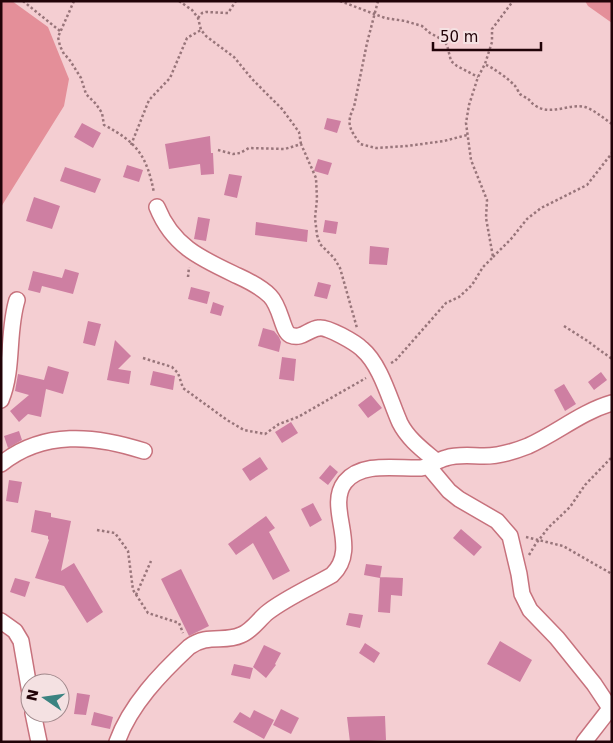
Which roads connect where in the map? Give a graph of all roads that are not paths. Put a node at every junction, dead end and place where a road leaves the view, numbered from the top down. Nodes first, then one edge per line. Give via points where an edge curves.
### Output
1 (157, 207) road end
2 (17, 300) dead end
3 (1, 400) edge
4 (612, 402) edge
5 (144, 451) dead end
6 (1, 464) edge
7 (432, 464) junction
8 (1, 621) edge
9 (27, 673) edge
10 (611, 707) edge
11 (35, 723) edge
12 (39, 742) edge
13 (117, 742) edge
14 (584, 742) edge

1 - 7 street via 166,226 196,255 270,295 278,306 287,333 298,336 324,328 361,348 378,371 405,432
2 - 3 street via 12,320 9,370
4 - 7 street via 513,452 453,456
5 - 6 street via 96,439 54,439 11,456
7 - 10 street via 449,491 497,521 510,536 522,594 530,610 557,638
7 - 13 street via 421,468 379,467 352,476 339,496 344,549 338,570 268,611 247,632 239,636 207,638 189,647 146,692 122,727
8 - 9 street via 21,641
10 - 14 street
11 - 12 street

